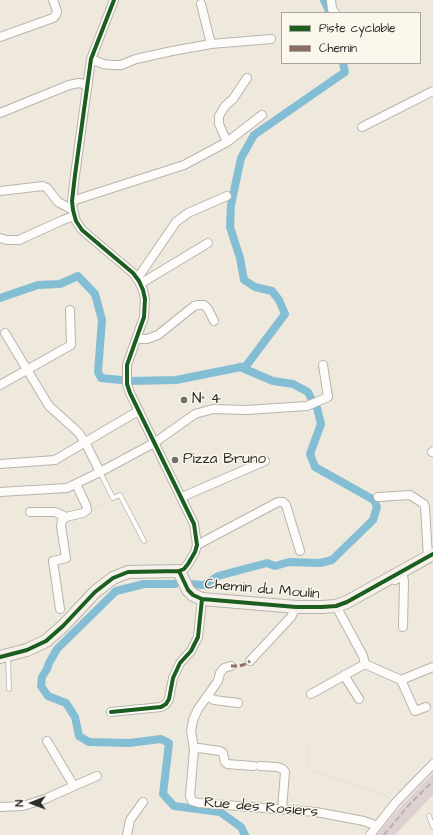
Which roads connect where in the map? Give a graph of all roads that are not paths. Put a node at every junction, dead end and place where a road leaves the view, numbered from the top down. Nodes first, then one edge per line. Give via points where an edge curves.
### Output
1 (53, 0) edge
2 (106, 0) edge
3 (114, 0) edge
4 (330, 0) edge
5 (201, 4) dead end
6 (334, 12) edge
7 (109, 13) junction
8 (0, 37) edge
9 (271, 39) dead end
10 (210, 44) junction
11 (92, 59) junction
12 (247, 78) dead end
13 (88, 84) junction
14 (433, 91) edge
15 (0, 112) edge
16 (262, 115) dead end
17 (362, 127) dead end
18 (227, 142) junction
19 (0, 191) edge
20 (227, 196) dead end
21 (72, 201) junction
22 (74, 213) junction
23 (0, 238) edge
24 (208, 243) dead end
25 (139, 282) junction
26 (70, 310) dead end
27 (214, 321) dead end
28 (5, 334) dead end
29 (137, 339) junction
30 (323, 366) dead end
31 (26, 370) junction
32 (0, 385) edge
33 (138, 411) junction
34 (85, 442) junction
35 (154, 443) junction
36 (264, 461) dead end
37 (0, 464) edge
38 (100, 472) junction
39 (76, 484) junction
40 (0, 492) edge
41 (182, 497) junction
42 (378, 497) dead end
43 (30, 512) dead end
44 (66, 517) junction
45 (144, 541) dead end
46 (197, 545) junction
47 (300, 551) dead end
48 (430, 556) edge
49 (179, 570) junction
50 (367, 592) junction
51 (202, 599) junction
52 (336, 606) junction
53 (296, 607) junction
54 (60, 609) dead end
55 (403, 627) dead end
56 (4, 656) edge
57 (250, 661) dead end
58 (365, 664) junction
59 (231, 666) dead end
60 (433, 667) edge
61 (344, 675) junction
62 (401, 680) junction
63 (9, 689) dead end
64 (311, 694) dead end
65 (207, 696) junction
66 (359, 699) dead end
67 (238, 703) dead end
68 (426, 707) dead end
69 (111, 712) dead end
70 (47, 741) dead end
71 (194, 749) junction
72 (433, 764) edge
73 (97, 776) dead end
74 (74, 786) junction
75 (143, 802) dead end
76 (0, 807) edge
77 (282, 809) junction
78 (429, 816) dead end
79 (377, 826) junction
80 (433, 827) edge
81 (127, 835) edge
82 (370, 835) edge

1 - 8 street via 57,11 53,18
2 - 7 street
3 - 7 street
4 - 6 street
5 - 10 street
7 - 11 street
9 - 10 street
10 - 11 street via 172,50 121,65 103,64
11 - 13 street
12 - 18 street via 219,116 219,124
13 - 15 street via 69,85
13 - 21 street
14 - 17 street
16 - 18 street
18 - 21 street via 184,165
19 - 22 street via 42,186 48,188 58,202
20 - 25 street via 188,213 176,222
21 - 22 street
22 - 23 street via 19,240
22 - 25 street via 82,230
24 - 25 street
25 - 29 street via 146,308
26 - 31 street via 71,344
27 - 29 street via 208,308 198,305 158,335 148,339
28 - 31 street
29 - 33 street via 129,355 126,374 130,393
30 - 35 street via 328,397 307,406 247,410 213,409 195,414
31 - 32 street
31 - 34 street via 49,406 78,432
33 - 34 street
33 - 35 street
34 - 37 street via 55,460
34 - 38 street
35 - 38 street
35 - 41 street
36 - 41 street
38 - 39 street
38 - 45 lane via 113,498 120,495
39 - 40 street via 67,488
39 - 44 street via 87,510
41 - 46 street via 194,524
42 - 48 street via 410,495 424,504
43 - 44 street via 55,512
44 - 54 street via 62,520 61,526 66,558 53,560
46 - 47 street via 278,502 283,502
46 - 49 street via 188,564
48 - 50 street, Chemin du Moulin
49 - 51 street, Chemin du Moulin via 188,590
49 - 56 street via 128,572 114,578 95,592 46,641 27,650
50 - 52 street, Chemin du Moulin
50 - 55 street via 402,576
51 - 53 street, Chemin du Moulin
51 - 69 street via 198,637 191,651 180,663 166,704 161,707
52 - 53 street, Chemin du Moulin
52 - 58 street
53 - 57 street via 291,617
56 - 63 lane
58 - 61 street
58 - 62 street
59 - 65 street via 224,668 220,673 218,681
60 - 62 street
61 - 64 street
61 - 66 street
62 - 68 street via 415,711
65 - 67 street via 214,700
65 - 71 street via 193,720 191,731
70 - 74 street
71 - 77 street via 220,751 227,764 283,769 285,772
71 - 77 street, Rue des Rosiers via 190,796 192,800 199,803
72 - 79 street
73 - 74 street
74 - 76 street via 23,806
75 - 81 street via 130,820
77 - 79 street, Rue des Rosiers via 316,812
78 - 80 lane
79 - 82 street

